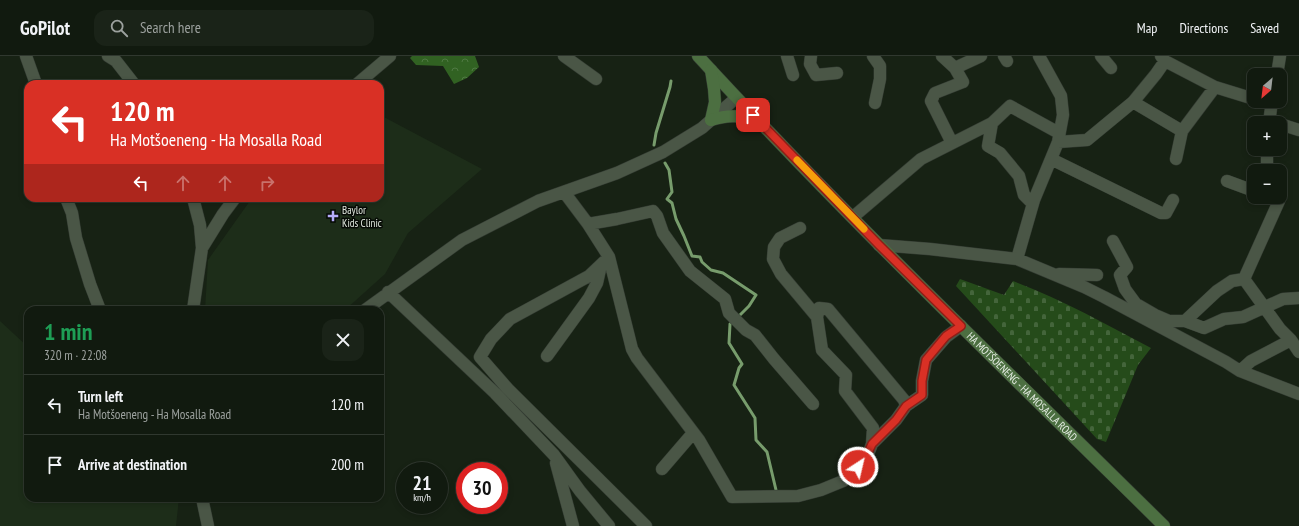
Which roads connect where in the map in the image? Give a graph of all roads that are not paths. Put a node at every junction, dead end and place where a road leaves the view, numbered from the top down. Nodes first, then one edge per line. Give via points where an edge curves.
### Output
1 (26, 56) edge
2 (108, 56) edge
3 (390, 56) edge
4 (564, 56) edge
5 (698, 56) edge
6 (787, 56) edge
7 (811, 56) edge
8 (873, 56) edge
9 (942, 56) edge
10 (982, 56) edge
11 (1039, 56) edge
12 (1101, 56) edge
13 (1280, 56) edge
14 (1163, 58) edge
15 (955, 68) junction
16 (1111, 68) dead end
17 (1278, 68) edge
18 (711, 70) junction
19 (837, 73) dead end
20 (793, 75) dead end
21 (596, 79) dead end
22 (35, 80) edge
23 (131, 80) edge
24 (362, 80) edge
25 (1215, 86) junction
26 (1247, 97) edge
27 (736, 98) junction
28 (875, 102) dead end
29 (1133, 102) junction
30 (711, 120) junction
31 (762, 124) junction
32 (992, 124) junction
33 (1287, 127) edge
34 (1299, 130) edge
35 (1182, 131) junction
36 (1058, 138) junction
37 (952, 143) junction
38 (1176, 158) dead end
39 (1051, 159) junction
40 (1227, 181) dead end
41 (1247, 188) edge
42 (564, 192) junction
43 (1173, 200) dead end
44 (68, 202) edge
45 (194, 202) edge
46 (232, 202) edge
47 (1033, 204) junction
48 (1277, 204) edge
49 (853, 217) junction
50 (588, 224) junction
51 (800, 228) dead end
52 (1113, 241) dead end
53 (879, 245) junction
54 (202, 248) junction
55 (1017, 259) junction
56 (605, 261) junction
57 (1052, 274) junction
58 (1097, 275) dead end
59 (1244, 279) junction
60 (388, 292) junction
61 (1299, 298) edge
62 (98, 306) edge
63 (194, 306) edge
64 (370, 306) edge
65 (1264, 308) junction
66 (817, 317) junction
67 (1185, 321) junction
68 (961, 326) junction
69 (1291, 340) junction
70 (1299, 352) edge
71 (547, 356) dead end
72 (1240, 371) junction
73 (1296, 389) edge
74 (813, 404) dead end
75 (906, 406) junction
76 (693, 433) junction
77 (872, 444) junction
78 (554, 454) junction
79 (662, 469) dead end
80 (203, 502) edge
81 (208, 526) edge
82 (573, 526) edge
83 (609, 526) edge
84 (646, 526) edge
85 (1164, 526) edge

1 - 22 street
2 - 23 street via 116,61
3 - 24 street
4 - 21 street
5 - 18 main road, HA MOTŠOENENG - HA MOSALLA ROAD
6 - 20 street
7 - 19 street via 810,64 816,75
8 - 28 street via 880,66
9 - 15 street
10 - 15 street
11 - 36 street via 1061,96 1064,115
12 - 16 street
13 - 17 street
14 - 25 street
14 - 29 street via 1156,74
15 - 37 street via 963,82 935,93 931,101
18 - 27 main road, HA MOTŠOENENG - HA MOSALLA ROAD
18 - 30 main road via 715,102
25 - 26 street
25 - 35 street
27 - 30 street
27 - 31 main road, HA MOTŠOENENG - HA MOSALLA ROAD
29 - 35 street
29 - 36 street via 1087,140
30 - 31 main road via 726,115 748,118
30 - 42 street via 663,152
31 - 49 main road, HA MOTŠOENENG - HA MOSALLA ROAD
32 - 36 street via 1010,106
32 - 37 street
32 - 47 street via 988,146 1000,154 1018,176 1024,195
33 - 34 street
35 - 38 street
36 - 39 street
37 - 49 street via 921,159
39 - 43 street via 1161,213 1166,213
39 - 47 street
40 - 41 street
42 - 50 street
42 - 60 street via 538,201 462,240
44 - 62 street via 76,238
45 - 54 street
46 - 54 street
47 - 55 street
48 - 59 street
49 - 53 main road, HA MOTŠOENENG - HA MOSALLA ROAD
50 - 56 street
50 - 74 street via 653,211 663,233 690,271 725,299 729,313 755,335
51 - 66 street via 780,238 774,247 773,259 781,274
52 - 67 street via 1127,267 1120,275 1125,289 1136,304 1169,321
53 - 55 street
53 - 68 main road, HA MOTŠOENENG - HA MOSALLA ROAD
54 - 63 street
55 - 57 street
56 - 71 street via 589,298
56 - 76 street via 632,349
56 - 84 street via 589,276 510,319 491,339 480,357 508,389
57 - 58 street
57 - 72 street via 1104,297
59 - 65 street
59 - 67 street via 1232,281 1217,291
60 - 64 street
60 - 78 street via 495,393
61 - 65 street via 1283,298
65 - 67 street via 1243,317 1224,318 1204,328
65 - 69 street
66 - 75 street via 819,308 828,308 904,400
66 - 77 street via 822,350 846,375 845,391 873,428
68 - 75 street via 946,336 926,360 922,395
68 - 85 main road, HA MOTŠOENENG - HA MOSALLA ROAD
69 - 70 street
69 - 72 street via 1251,361
72 - 73 street
75 - 77 street
76 - 77 street via 732,496 798,496 828,487 843,481 858,467
76 - 79 street
78 - 82 street
78 - 83 street
80 - 81 street

